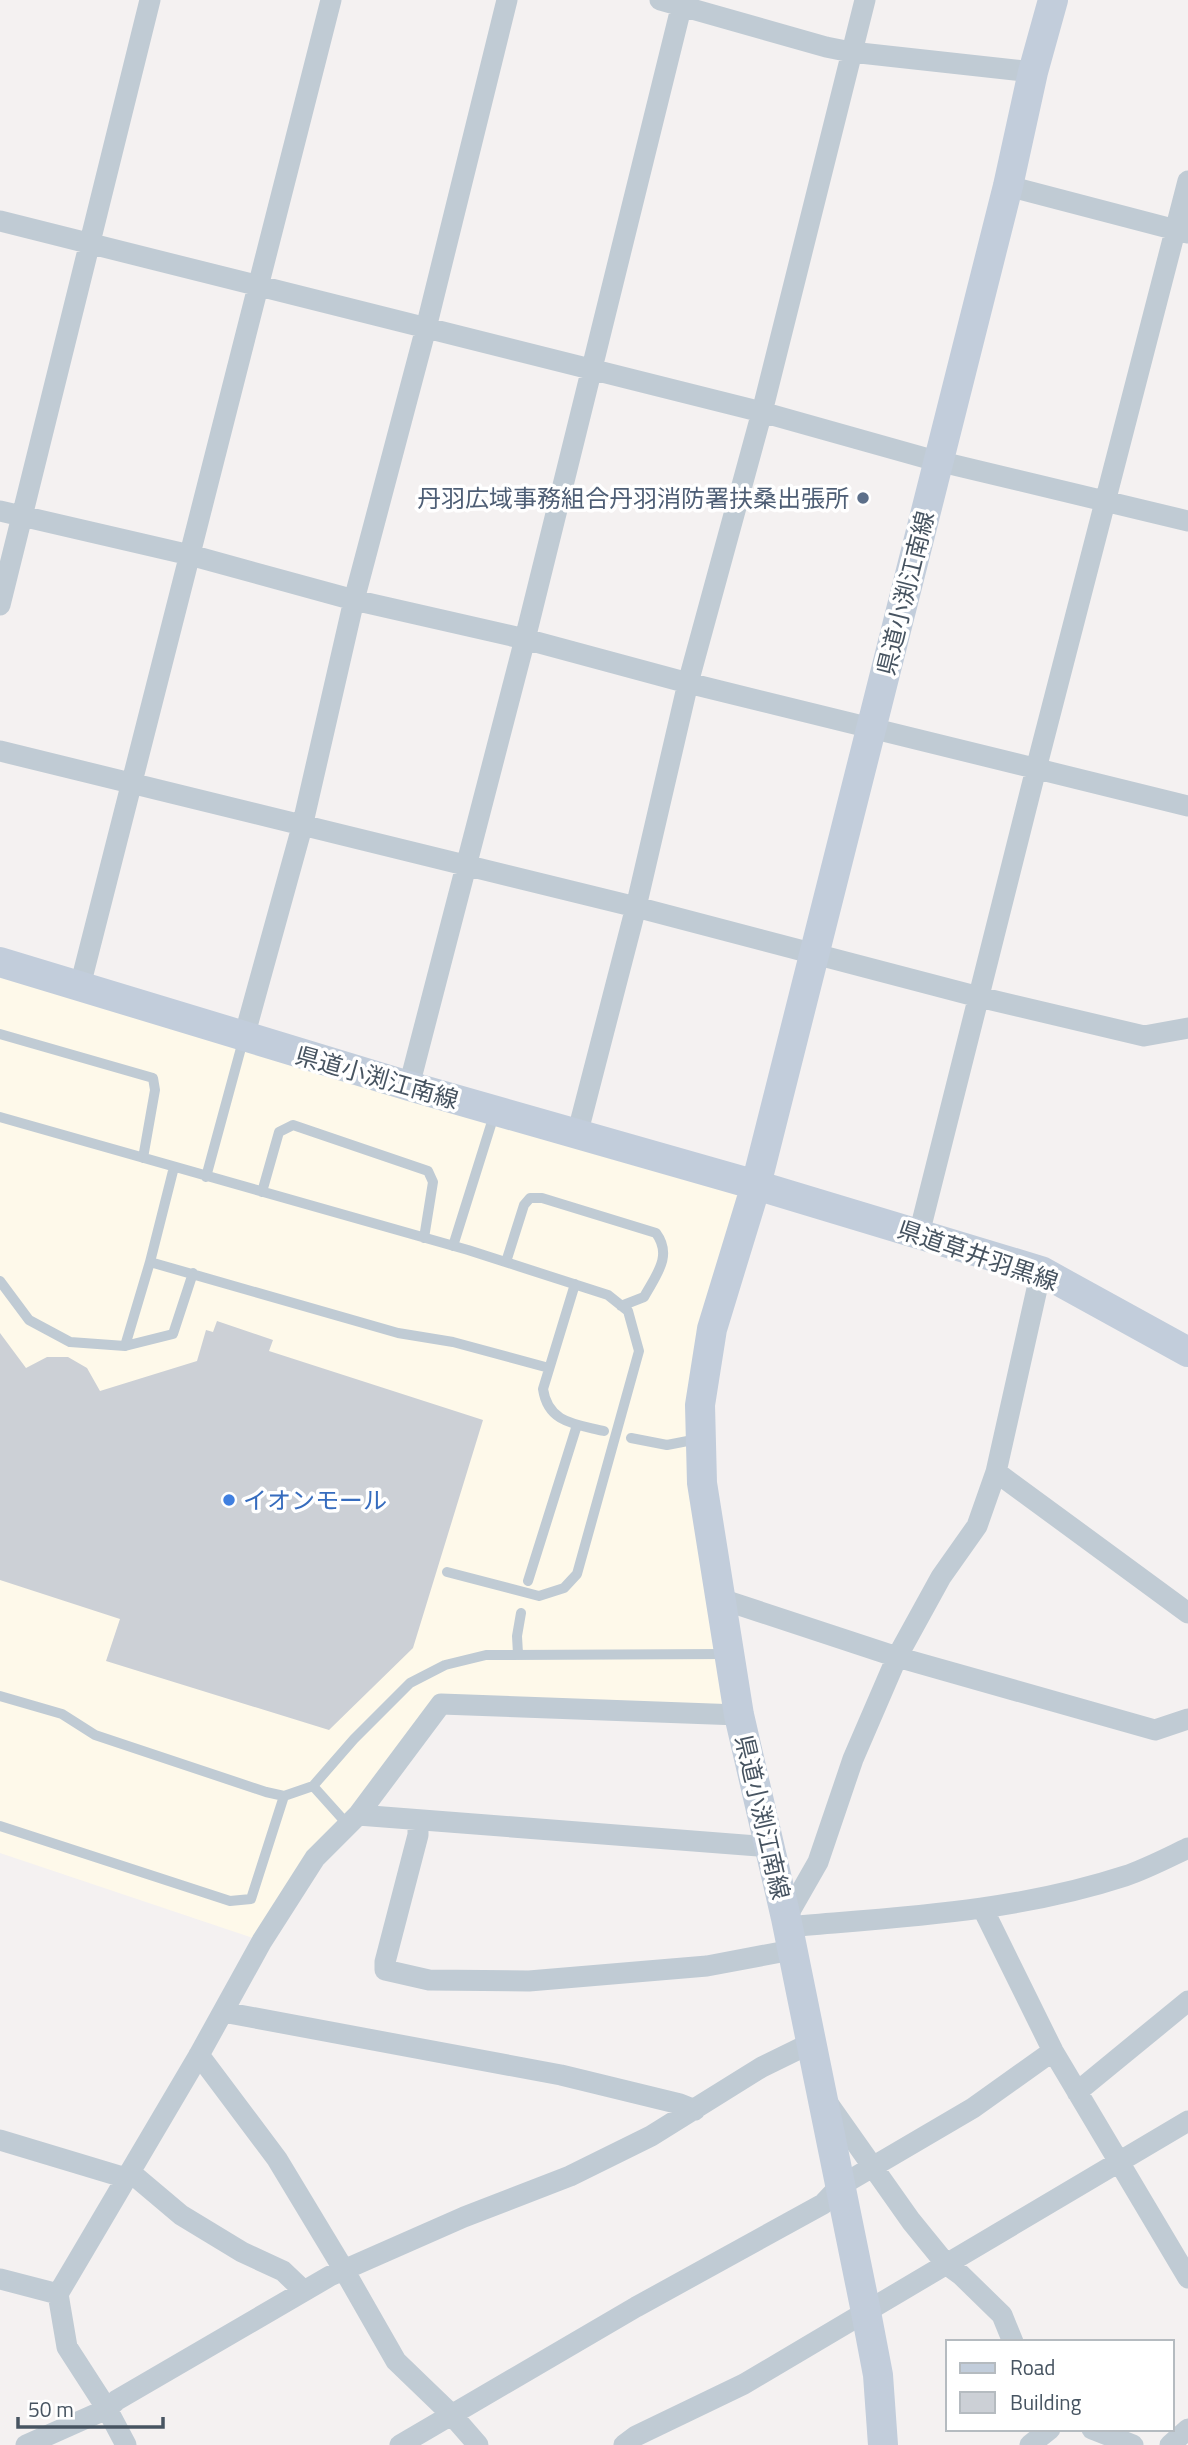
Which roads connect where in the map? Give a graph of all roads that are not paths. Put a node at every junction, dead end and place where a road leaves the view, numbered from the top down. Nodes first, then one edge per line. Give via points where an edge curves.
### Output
1 (150, 0) edge
2 (331, 0) edge
3 (507, 0) edge
4 (660, 0) edge
5 (865, 0) edge
6 (1053, 0) edge
7 (683, 3) edge
8 (851, 52) junction
9 (1033, 72) junction
10 (1188, 181) edge
11 (1008, 186) junction
12 (0, 221) edge
13 (1182, 232) edge
14 (88, 243) junction
15 (257, 286) junction
16 (426, 328) junction
17 (592, 371) junction
18 (762, 412) junction
19 (939, 460) junction
20 (1106, 500) junction
21 (0, 511) edge
22 (22, 516) junction
23 (1188, 521) edge
24 (190, 555) junction
25 (354, 600) junction
26 (0, 605) edge
27 (525, 639) junction
28 (688, 683) junction
29 (872, 727) junction
30 (0, 751) edge
31 (1036, 769) junction
32 (132, 783) junction
33 (1188, 806) edge
34 (302, 827) junction
35 (466, 867) junction
36 (636, 908) junction
37 (813, 955) junction
38 (0, 962) edge
39 (80, 986) junction
40 (979, 997) junction
41 (1188, 1028) edge
42 (0, 1034) edge
43 (244, 1037) junction
44 (409, 1086) junction
45 (495, 1111) junction
46 (0, 1117) edge
47 (577, 1135) junction
48 (143, 1158) junction
49 (174, 1167) junction
50 (206, 1177) junction
51 (756, 1185) junction
52 (262, 1192) junction
53 (919, 1234) junction
54 (424, 1238) junction
55 (453, 1246) junction
56 (150, 1262) junction
57 (506, 1262) junction
58 (1041, 1271) junction
59 (193, 1273) junction
60 (0, 1281) edge
61 (575, 1284) junction
62 (621, 1306) junction
63 (1184, 1342) edge
64 (125, 1346) junction
65 (549, 1368) junction
66 (577, 1425) junction
67 (604, 1432) dead end
68 (631, 1438) dead end
69 (700, 1438) junction
70 (996, 1472) junction
71 (447, 1572) dead end
72 (528, 1581) dead end
73 (721, 1599) junction
74 (521, 1613) dead end
75 (1188, 1613) edge
76 (517, 1654) junction
77 (730, 1654) junction
78 (897, 1657) junction
79 (0, 1696) edge
80 (739, 1715) junction
81 (1188, 1719) edge
82 (313, 1786) junction
83 (285, 1796) junction
84 (353, 1820) junction
85 (418, 1821) junction
86 (0, 1826) edge
87 (770, 1847) junction
88 (1188, 1848) edge
89 (983, 1909) junction
90 (789, 1931) junction
91 (1188, 2001) edge
92 (223, 2012) junction
93 (811, 2043) junction
94 (1052, 2051) junction
95 (199, 2055) junction
96 (821, 2092) junction
97 (1077, 2092) junction
98 (695, 2110) junction
99 (1188, 2121) edge
100 (0, 2140) edge
101 (1120, 2162) junction
102 (873, 2167) junction
103 (128, 2175) junction
104 (840, 2186) junction
105 (946, 2264) junction
106 (344, 2270) junction
107 (1188, 2278) edge
108 (0, 2279) edge
109 (304, 2291) junction
110 (58, 2294) junction
111 (866, 2312) junction
112 (1012, 2340) edge
113 (107, 2409) junction
114 (451, 2414) junction
115 (1188, 2429) edge
116 (1048, 2431) edge
117 (1097, 2431) edge
118 (880, 2444) edge
119 (26, 2445) edge
120 (126, 2445) edge
121 (400, 2445) edge
122 (478, 2445) edge
123 (624, 2445) edge
124 (1030, 2445) edge
125 (1133, 2445) edge
126 (1170, 2445) edge

1 - 14 street
2 - 15 street
3 - 16 street
4 - 7 street
5 - 8 street
6 - 9 main road, 県道小渕江南線
7 - 8 street
7 - 17 street
8 - 9 street
8 - 18 street
9 - 11 main road, 県道小渕江南線
10 - 13 street
11 - 13 street
11 - 19 main road, 県道小渕江南線
12 - 14 street
13 - 20 street
14 - 15 street
14 - 22 street
15 - 16 street
15 - 24 street
16 - 17 street
16 - 25 street
17 - 18 street
17 - 27 street
18 - 19 street
18 - 28 street
19 - 20 street
19 - 29 main road, 県道小渕江南線
20 - 23 street
20 - 31 street
21 - 22 street
22 - 24 street
22 - 26 street
24 - 25 street
24 - 32 street
25 - 27 street
25 - 34 street
27 - 28 street
27 - 35 street
28 - 29 street
28 - 36 street
29 - 31 street
29 - 37 main road, 県道小渕江南線
30 - 32 street
31 - 33 street
31 - 40 street
32 - 34 street
32 - 39 street
34 - 35 street
34 - 43 street
35 - 36 street
35 - 44 street
36 - 37 street
36 - 47 street
37 - 40 street
37 - 51 main road, 県道小渕江南線
38 - 39 main road, 県道小渕江南線
39 - 43 main road, 県道小渕江南線
40 - 41 street via 1144,1036
40 - 53 street
42 - 48 lane via 153,1078
43 - 44 main road, 県道小渕江南線
43 - 50 lane
44 - 45 main road, 県道小渕江南線
45 - 47 main road, 県道小渕江南線
45 - 55 lane
46 - 48 lane
47 - 51 main road, 県道小渕江南線
48 - 49 lane
49 - 50 lane
49 - 56 lane
50 - 52 lane
51 - 53 main road, 県道草井羽黒線
51 - 69 main road, 県道小渕江南線 via 712,1329 700,1405
52 - 54 lane
52 - 54 lane via 279,1132 293,1125 428,1171 433,1182
53 - 58 main road, 県道草井羽黒線
54 - 55 lane
55 - 57 lane
56 - 59 lane
56 - 64 lane
57 - 61 lane
57 - 62 lane via 530,1198 656,1233 663,1243 664,1260 645,1297
58 - 63 main road, 県道草井羽黒線
58 - 70 street
59 - 64 lane via 173,1334
59 - 65 lane via 398,1333 453,1342
60 - 64 lane via 29,1320 39,1326 70,1342
61 - 62 lane via 608,1295
61 - 65 lane
62 - 71 lane via 628,1311 639,1351 577,1574 564,1588 539,1595
65 - 66 lane via 543,1389 545,1403 555,1416
66 - 67 lane
66 - 72 lane
68 - 69 lane via 667,1445
69 - 73 main road, 県道小渕江南線 via 702,1483
70 - 75 street
70 - 78 street via 977,1526 941,1577
73 - 77 main road, 県道小渕江南線
73 - 78 street
74 - 76 lane
76 - 77 lane
76 - 82 lane via 486,1655 445,1665 410,1683
77 - 80 main road, 県道小渕江南線
78 - 81 street via 1155,1730
78 - 90 street via 853,1759
79 - 83 lane via 62,1714 95,1735
80 - 84 street via 441,1704
80 - 87 main road, 県道小渕江南線
82 - 83 lane
82 - 84 lane
83 - 86 lane via 251,1899 230,1901
84 - 85 street
84 - 92 street via 316,1858
85 - 87 street
85 - 90 street via 385,1970 429,1980 529,1981 707,1966
87 - 90 main road, 県道小渕江南線
88 - 89 street via 1128,1875
89 - 90 street
89 - 94 street
90 - 93 main road, 県道小渕江南線
91 - 97 street
92 - 95 street
92 - 98 street via 561,2076
93 - 96 main road, 県道小渕江南線
93 - 98 street via 762,2067
94 - 97 street
94 - 102 street via 982,2102
95 - 103 street
95 - 106 street via 276,2159
96 - 102 street
96 - 104 main road, 県道小渕江南線
97 - 101 street
98 - 106 street via 570,2176
99 - 101 street
100 - 103 street
101 - 105 street
101 - 107 street
102 - 104 street
102 - 105 street
103 - 109 street via 181,2215 283,2271
103 - 110 street
104 - 111 main road, 県道小渕江南線
104 - 114 street via 823,2204
105 - 111 street
105 - 112 street via 1002,2315
106 - 109 street
106 - 114 street via 396,2361
108 - 110 street
109 - 113 street
110 - 113 street via 67,2347
111 - 118 main road, 県道小渕江南線 via 878,2375
111 - 123 street via 744,2384
113 - 119 street
113 - 120 street
114 - 121 street
114 - 122 street
115 - 126 street
116 - 124 street
117 - 125 street

